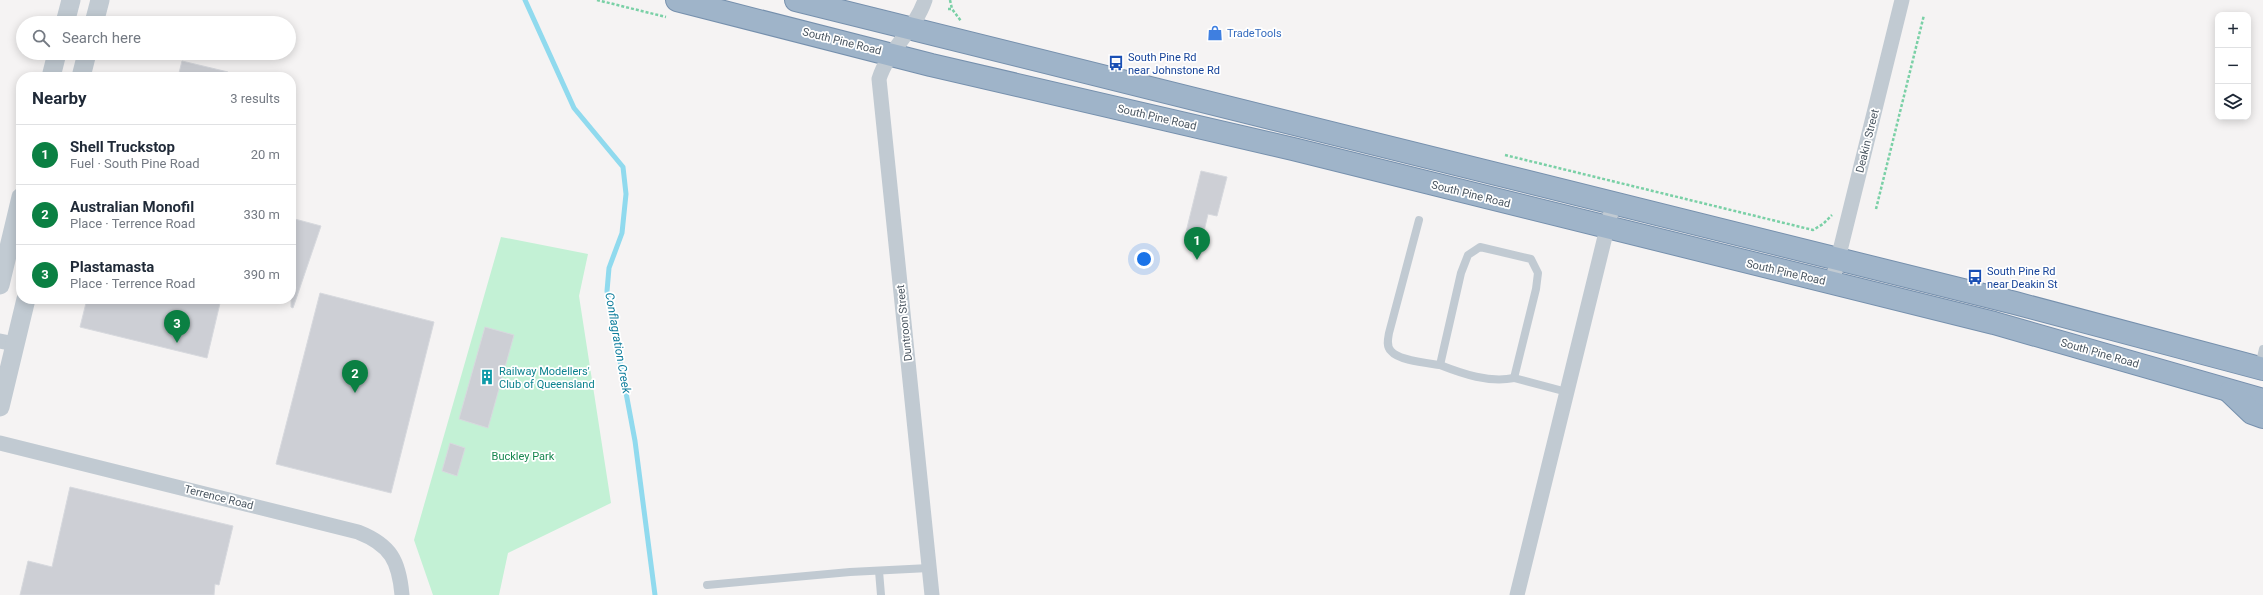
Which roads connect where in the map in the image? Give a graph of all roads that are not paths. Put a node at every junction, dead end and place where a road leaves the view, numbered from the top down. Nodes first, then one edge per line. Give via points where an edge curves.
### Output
1 (71, 0) edge
2 (100, 0) edge
3 (677, 0) edge
4 (796, 0) edge
5 (925, 0) edge
6 (1902, 0) edge
7 (67, 16) edge
8 (96, 16) edge
9 (911, 29) junction
10 (894, 54) junction
11 (55, 60) edge
12 (85, 60) edge
13 (52, 72) edge
14 (82, 72) edge
15 (1613, 204) junction
16 (16, 218) edge
17 (1419, 220) dead end
18 (1607, 228) junction
19 (1838, 259) junction
20 (1832, 283) junction
21 (0, 285) edge
22 (24, 304) edge
23 (7, 343) edge
24 (2261, 362) edge
25 (1440, 366) junction
26 (1514, 378) junction
27 (2228, 390) junction
28 (1567, 392) junction
29 (2263, 400) edge
30 (0, 407) edge
31 (2263, 416) edge
32 (0, 443) edge
33 (930, 568) junction
34 (879, 571) junction
35 (707, 585) dead end
36 (402, 595) edge
37 (881, 595) edge
38 (932, 595) edge
39 (1517, 595) edge

1 - 7 street
2 - 8 street
3 - 10 highway, South Pine Road
4 - 9 highway
5 - 9 street, Duntroon Street
6 - 19 street, Deakin Street
9 - 10 street, Duntroon Street
9 - 15 highway
10 - 18 highway, South Pine Road via 931,65 1293,149
10 - 33 street, Duntroon Street via 881,74 880,83
11 - 13 street
12 - 14 street
15 - 18 street
15 - 19 highway
16 - 21 street
17 - 25 lane via 1388,344 1391,351 1399,357
18 - 20 highway, South Pine Road
18 - 28 street
19 - 20 street, Deakin Street
19 - 24 highway
20 - 27 highway, South Pine Road via 1994,323
22 - 23 street
23 - 30 street
25 - 26 lane via 1484,378
25 - 26 lane via 1461,273 1468,255 1480,247 1489,248 1531,259 1538,273
26 - 28 lane
27 - 29 highway, South Pine Road
27 - 31 highway via 2252,413
28 - 39 street
32 - 36 street, Terrence Road via 365,535 385,547 395,560
33 - 34 lane
33 - 38 street, Duntroon Street
34 - 35 lane
34 - 37 lane

